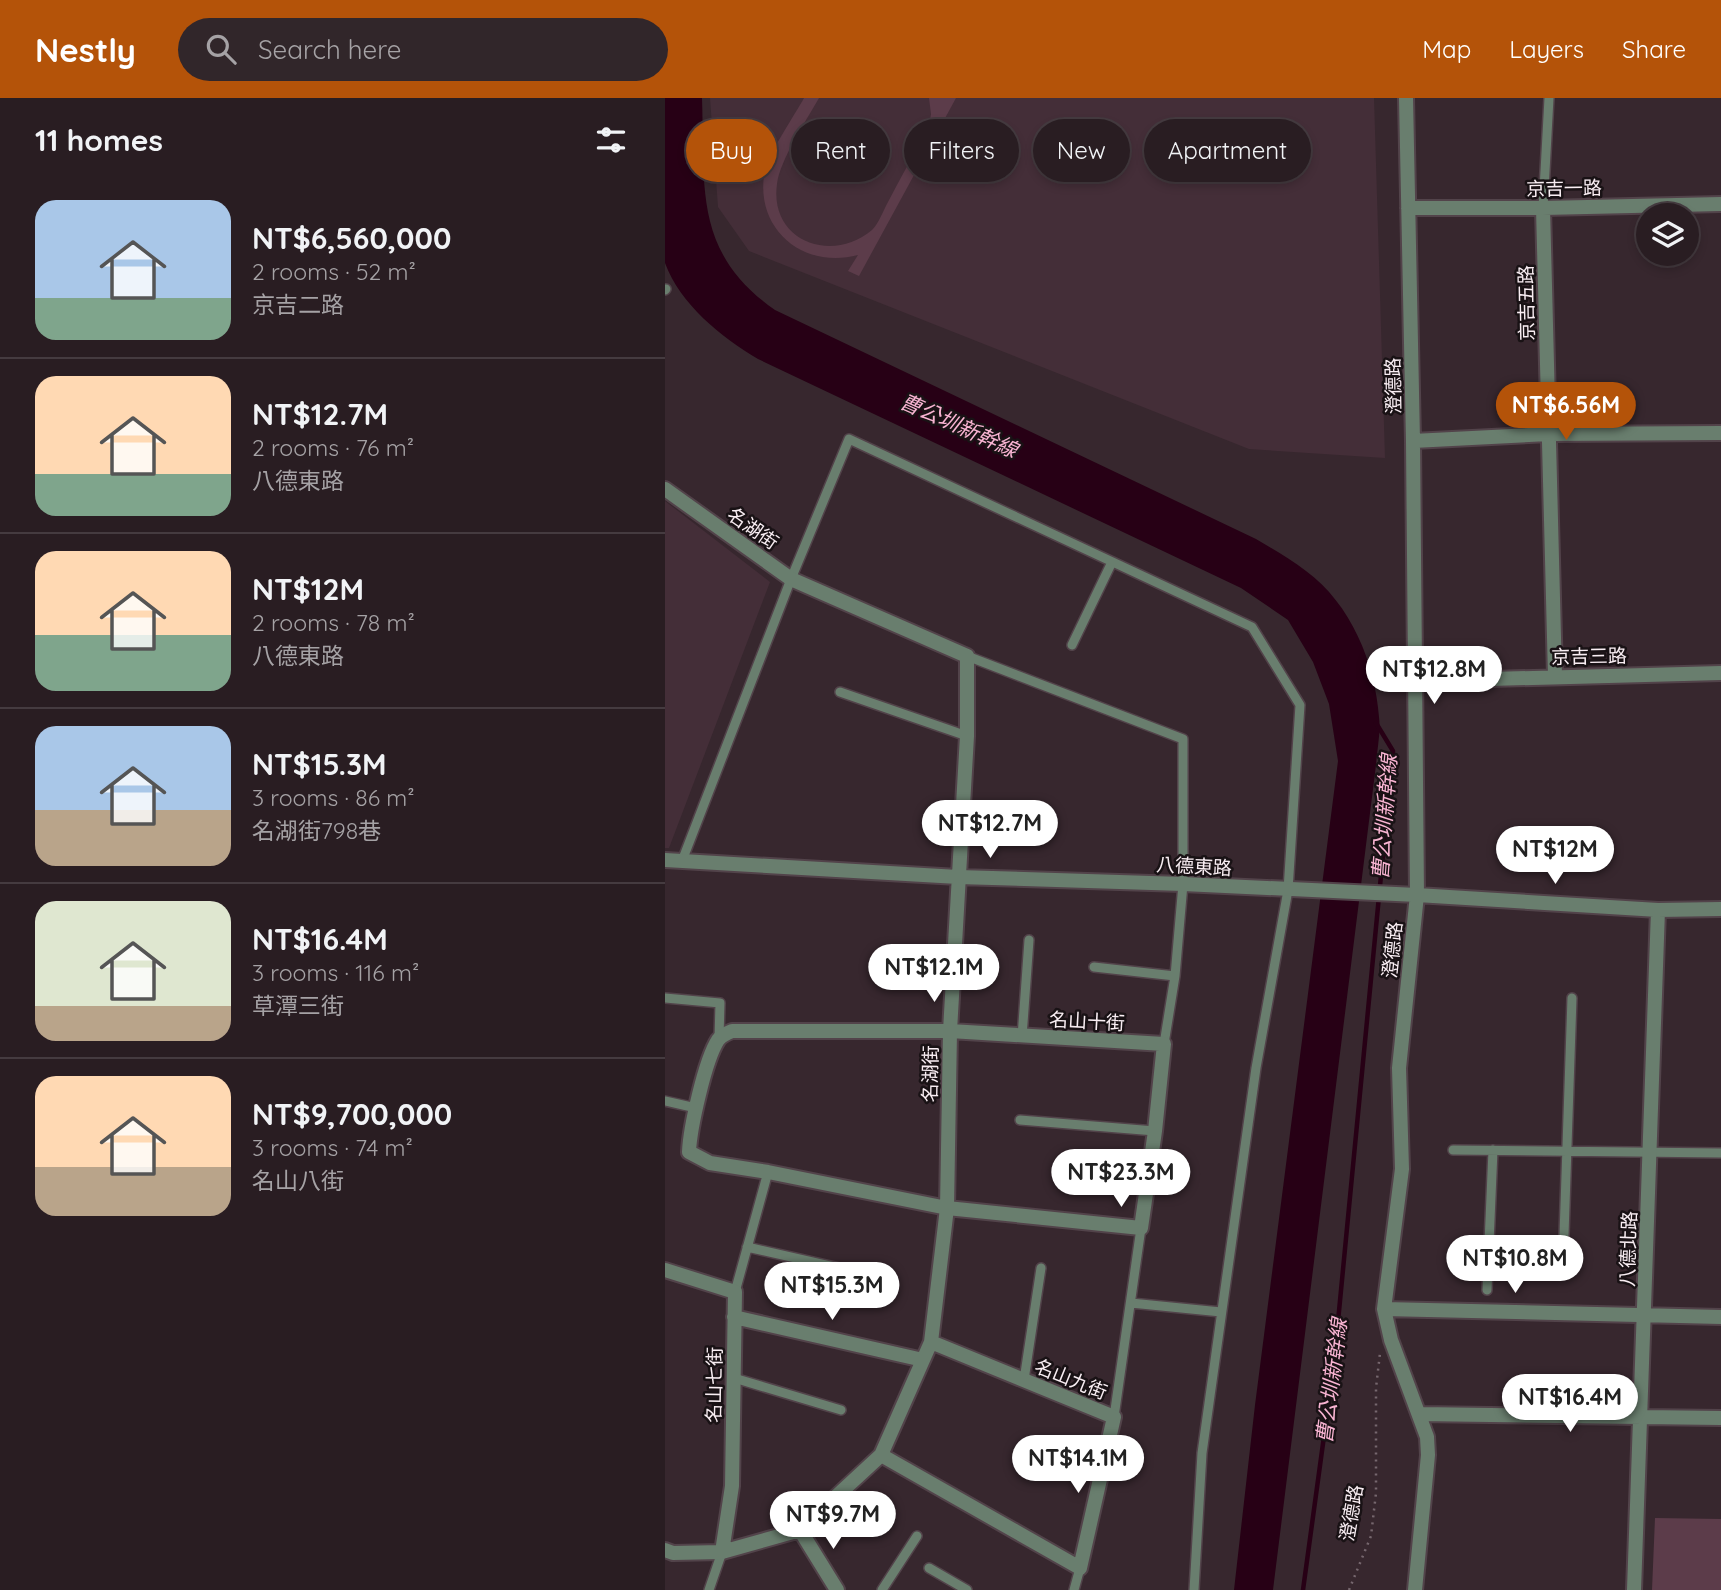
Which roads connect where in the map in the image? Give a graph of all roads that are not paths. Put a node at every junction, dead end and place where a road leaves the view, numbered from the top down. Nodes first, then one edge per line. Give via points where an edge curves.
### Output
1 (1406, 98) edge
2 (1549, 98) edge
3 (1721, 204) edge
4 (1408, 208) junction
5 (1543, 208) junction
6 (1721, 433) edge
7 (1548, 434) junction
8 (1413, 441) junction
9 (665, 489) edge
10 (1112, 562) junction
11 (791, 579) junction
12 (1072, 645) dead end
13 (967, 656) junction
14 (1721, 673) edge
15 (1555, 676) junction
16 (1416, 681) junction
17 (839, 692) dead end
18 (967, 736) junction
19 (665, 860) edge
20 (682, 861) junction
21 (958, 877) junction
22 (1183, 884) junction
23 (1288, 890) junction
24 (1417, 895) junction
25 (1721, 909) edge
26 (1658, 910) junction
27 (1029, 940) dead end
28 (1094, 967) dead end
29 (1175, 976) junction
30 (665, 998) edge
31 (1572, 998) dead end
32 (950, 1031) junction
33 (1022, 1037) junction
34 (719, 1038) junction
35 (1164, 1044) junction
36 (665, 1101) edge
37 (697, 1108) junction
38 (1020, 1120) dead end
39 (1155, 1131) junction
40 (1453, 1150) dead end
41 (1493, 1150) junction
42 (1566, 1151) junction
43 (1651, 1152) junction
44 (1721, 1153) edge
45 (768, 1172) junction
46 (947, 1208) junction
47 (1141, 1228) junction
48 (1564, 1235) dead end
49 (747, 1247) junction
50 (1041, 1268) dead end
51 (665, 1270) edge
52 (883, 1278) dead end
53 (1487, 1290) dead end
54 (735, 1292) junction
55 (1131, 1303) junction
56 (1384, 1309) junction
57 (1221, 1312) junction
58 (1645, 1315) junction
59 (734, 1317) junction
60 (1721, 1317) edge
61 (931, 1342) junction
62 (923, 1360) junction
63 (733, 1378) junction
64 (1024, 1380) junction
65 (841, 1410) dead end
66 (1419, 1414) junction
67 (1114, 1417) junction
68 (1642, 1417) junction
69 (1721, 1419) edge
70 (881, 1455) junction
71 (800, 1530) junction
72 (918, 1536) dead end
73 (665, 1550) edge
74 (722, 1552) junction
75 (929, 1568) dead end
76 (1080, 1568) junction
77 (709, 1590) edge
78 (837, 1590) edge
79 (882, 1590) edge
80 (967, 1590) edge
81 (1074, 1590) edge
82 (1194, 1590) edge
83 (1416, 1590) edge
84 (1634, 1590) edge

1 - 4 street, 澄德路
2 - 5 lane, 京吉五路
3 - 5 street, 京吉一路
4 - 5 street, 京吉一路
4 - 8 street, 澄德路
5 - 7 street, 京吉五路
6 - 7 street
7 - 8 street
7 - 15 street, 京吉五路
8 - 16 street, 澄德路
9 - 11 street, 名湖街
10 - 11 lane via 849,439
10 - 12 lane
10 - 23 lane via 1252,627 1300,705
11 - 13 street, 名湖街
11 - 20 lane
13 - 18 street, 名湖街
13 - 22 lane via 1183,739
14 - 15 street, 京吉三路
15 - 16 street, 京吉三路
16 - 24 street, 澄德路
17 - 18 lane
18 - 21 street, 名湖街
19 - 20 street, 八德東路
20 - 21 street, 八德東路
21 - 22 street, 八德東路
21 - 32 street, 名湖街
22 - 23 street, 八德東路
22 - 29 lane
23 - 24 street, 八德東路
23 - 57 lane via 1256,1068
24 - 26 street, 八德東路
24 - 56 street, 澄德路 via 1399,1068 1402,1169
25 - 26 street, 八德東路
26 - 43 street, 八德北路
27 - 33 lane
28 - 29 lane
29 - 35 lane
30 - 34 lane via 720,1003
31 - 42 lane
32 - 33 street, 名山十街
32 - 34 street, 名山十街 via 732,1031
32 - 46 street, 名湖街
33 - 35 street, 名山十街
34 - 37 street
35 - 39 street
36 - 37 lane
37 - 45 street via 689,1152 710,1163
38 - 39 lane
39 - 47 street
40 - 41 lane
41 - 42 lane
41 - 53 lane
42 - 43 lane
42 - 48 lane
43 - 44 lane
43 - 58 street, 八德北路
45 - 46 street
45 - 49 lane
46 - 47 street
46 - 61 street, 名湖街
47 - 55 lane
49 - 52 lane
49 - 54 lane
50 - 64 lane
51 - 54 street
54 - 59 street, 名山七街
55 - 57 lane
55 - 67 lane
56 - 58 street
56 - 66 street
57 - 82 lane via 1202,1453
58 - 60 street
58 - 68 street, 八德北路
59 - 62 street
59 - 63 street, 名山七街
61 - 62 street, 名湖街
61 - 64 street, 名山九街
62 - 70 street, 名湖街
63 - 65 lane
63 - 74 street, 名山七街 via 732,1486
64 - 67 street, 名山九街
66 - 68 street
66 - 83 street via 1428,1455
67 - 76 street, 名山九街
68 - 69 street
68 - 84 street, 八德北路
70 - 71 street, 名湖街
70 - 76 street
71 - 74 street, 名湖街
71 - 78 street
72 - 79 lane
73 - 74 street, 名湖街
74 - 77 lane
75 - 80 lane
76 - 81 lane

